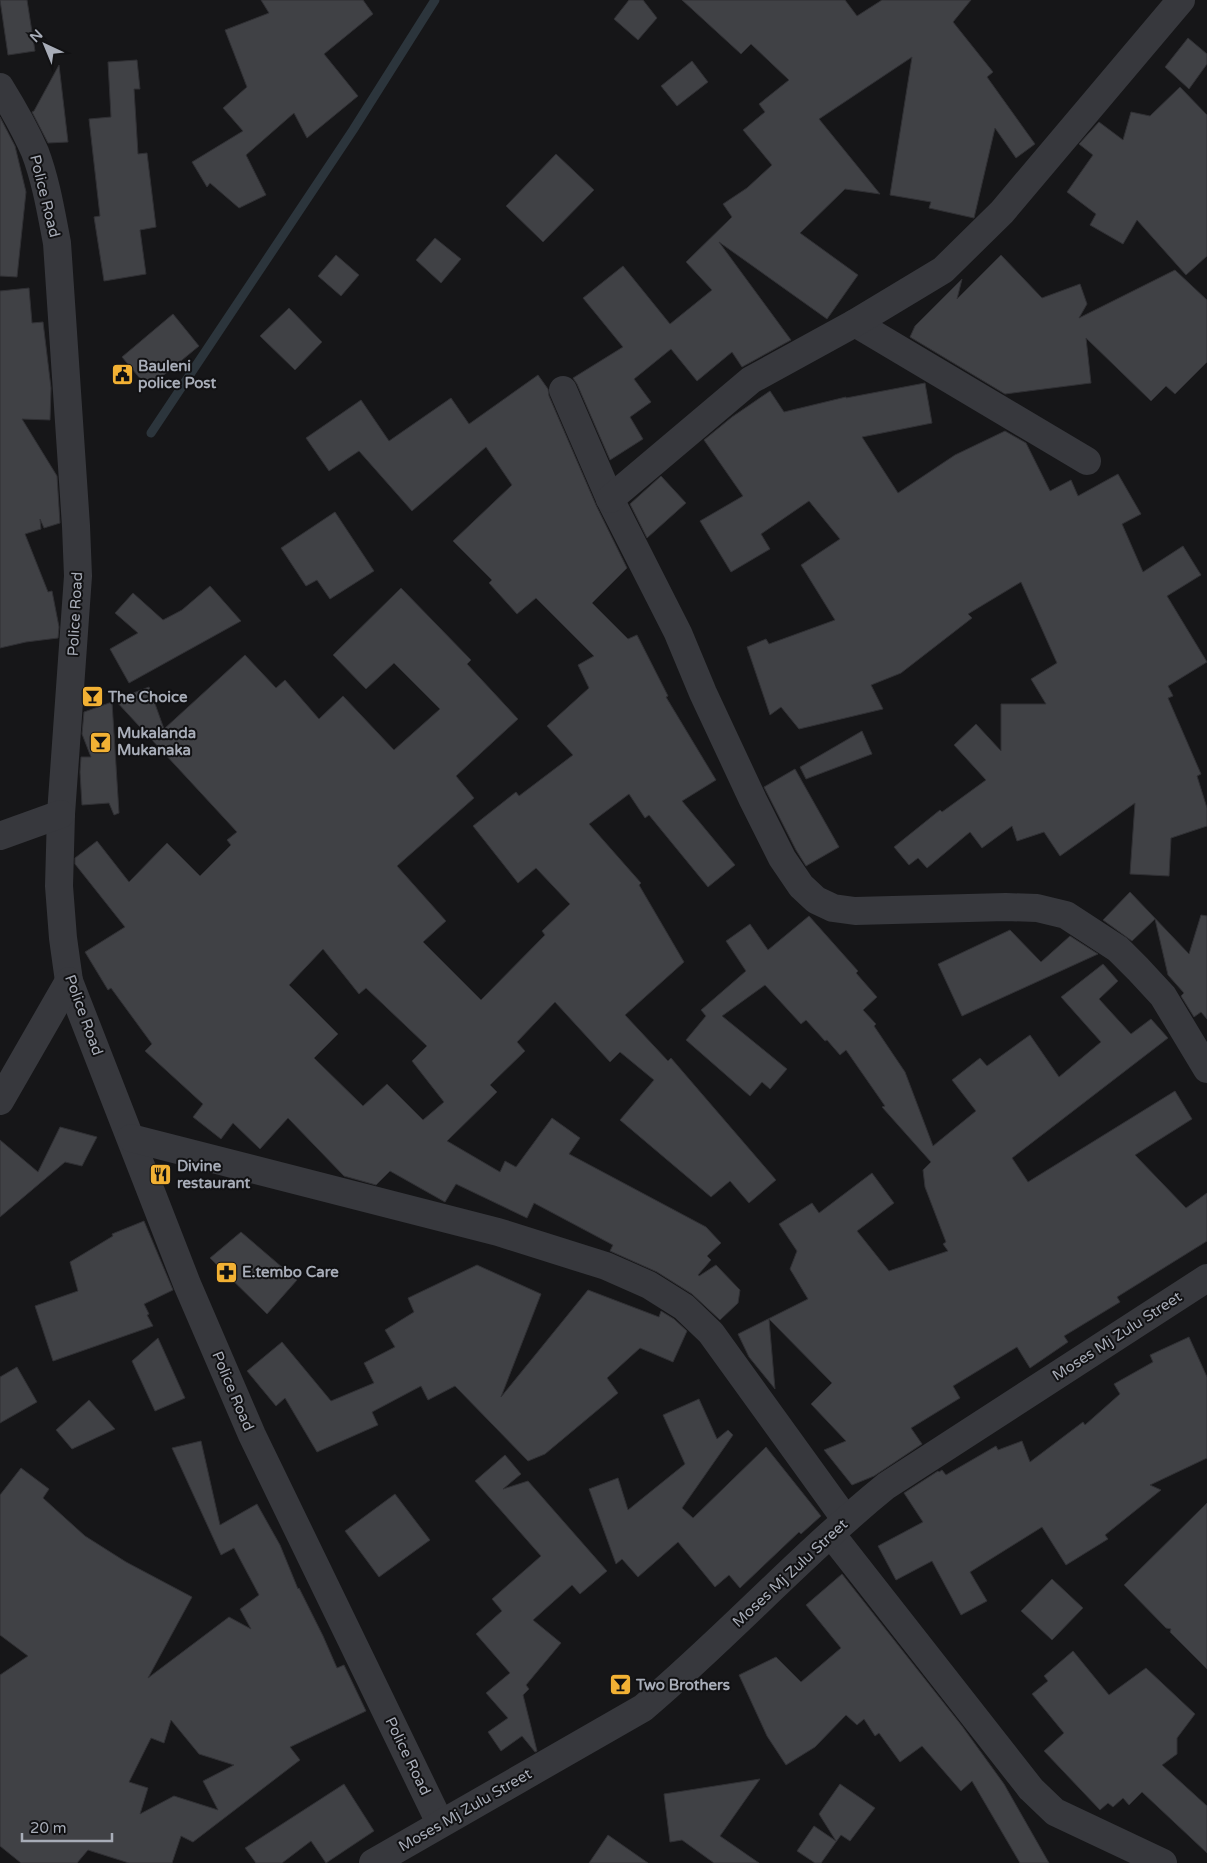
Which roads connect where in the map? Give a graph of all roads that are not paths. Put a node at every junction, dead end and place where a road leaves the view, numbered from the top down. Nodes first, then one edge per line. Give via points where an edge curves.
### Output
1 (1181, 0) edge
2 (0, 87) edge
3 (855, 323) junction
4 (563, 390) dead end
5 (1087, 461) dead end
6 (610, 499) junction
7 (61, 814) junction
8 (0, 836) edge
9 (69, 981) junction
10 (1207, 1069) edge
11 (0, 1101) edge
12 (131, 1138) junction
13 (1207, 1278) edge
14 (838, 1527) junction
15 (440, 1823) junction
16 (372, 1863) edge
17 (1163, 1863) edge

1 - 3 street via 973,242 943,270
2 - 7 street, Police Road via 35,153 57,243 78,576
3 - 5 street
3 - 6 street via 751,380
4 - 6 street
6 - 10 street via 678,633 753,800 782,858 801,886 816,900 833,908 855,911 1006,907 1037,908 1066,915 1118,949 1163,996
7 - 8 street
7 - 9 street, Police Road via 59,886
9 - 11 street
9 - 12 street, Police Road
12 - 14 street via 498,1232 606,1266 649,1284 684,1307 711,1333
12 - 15 street, Police Road via 187,1284 252,1435
13 - 14 street, Moses Mj Zulu Street via 886,1486
14 - 15 street, Moses Mj Zulu Street via 643,1708
14 - 17 street via 1031,1789 1055,1812
15 - 16 street, Moses Mj Zulu Street

